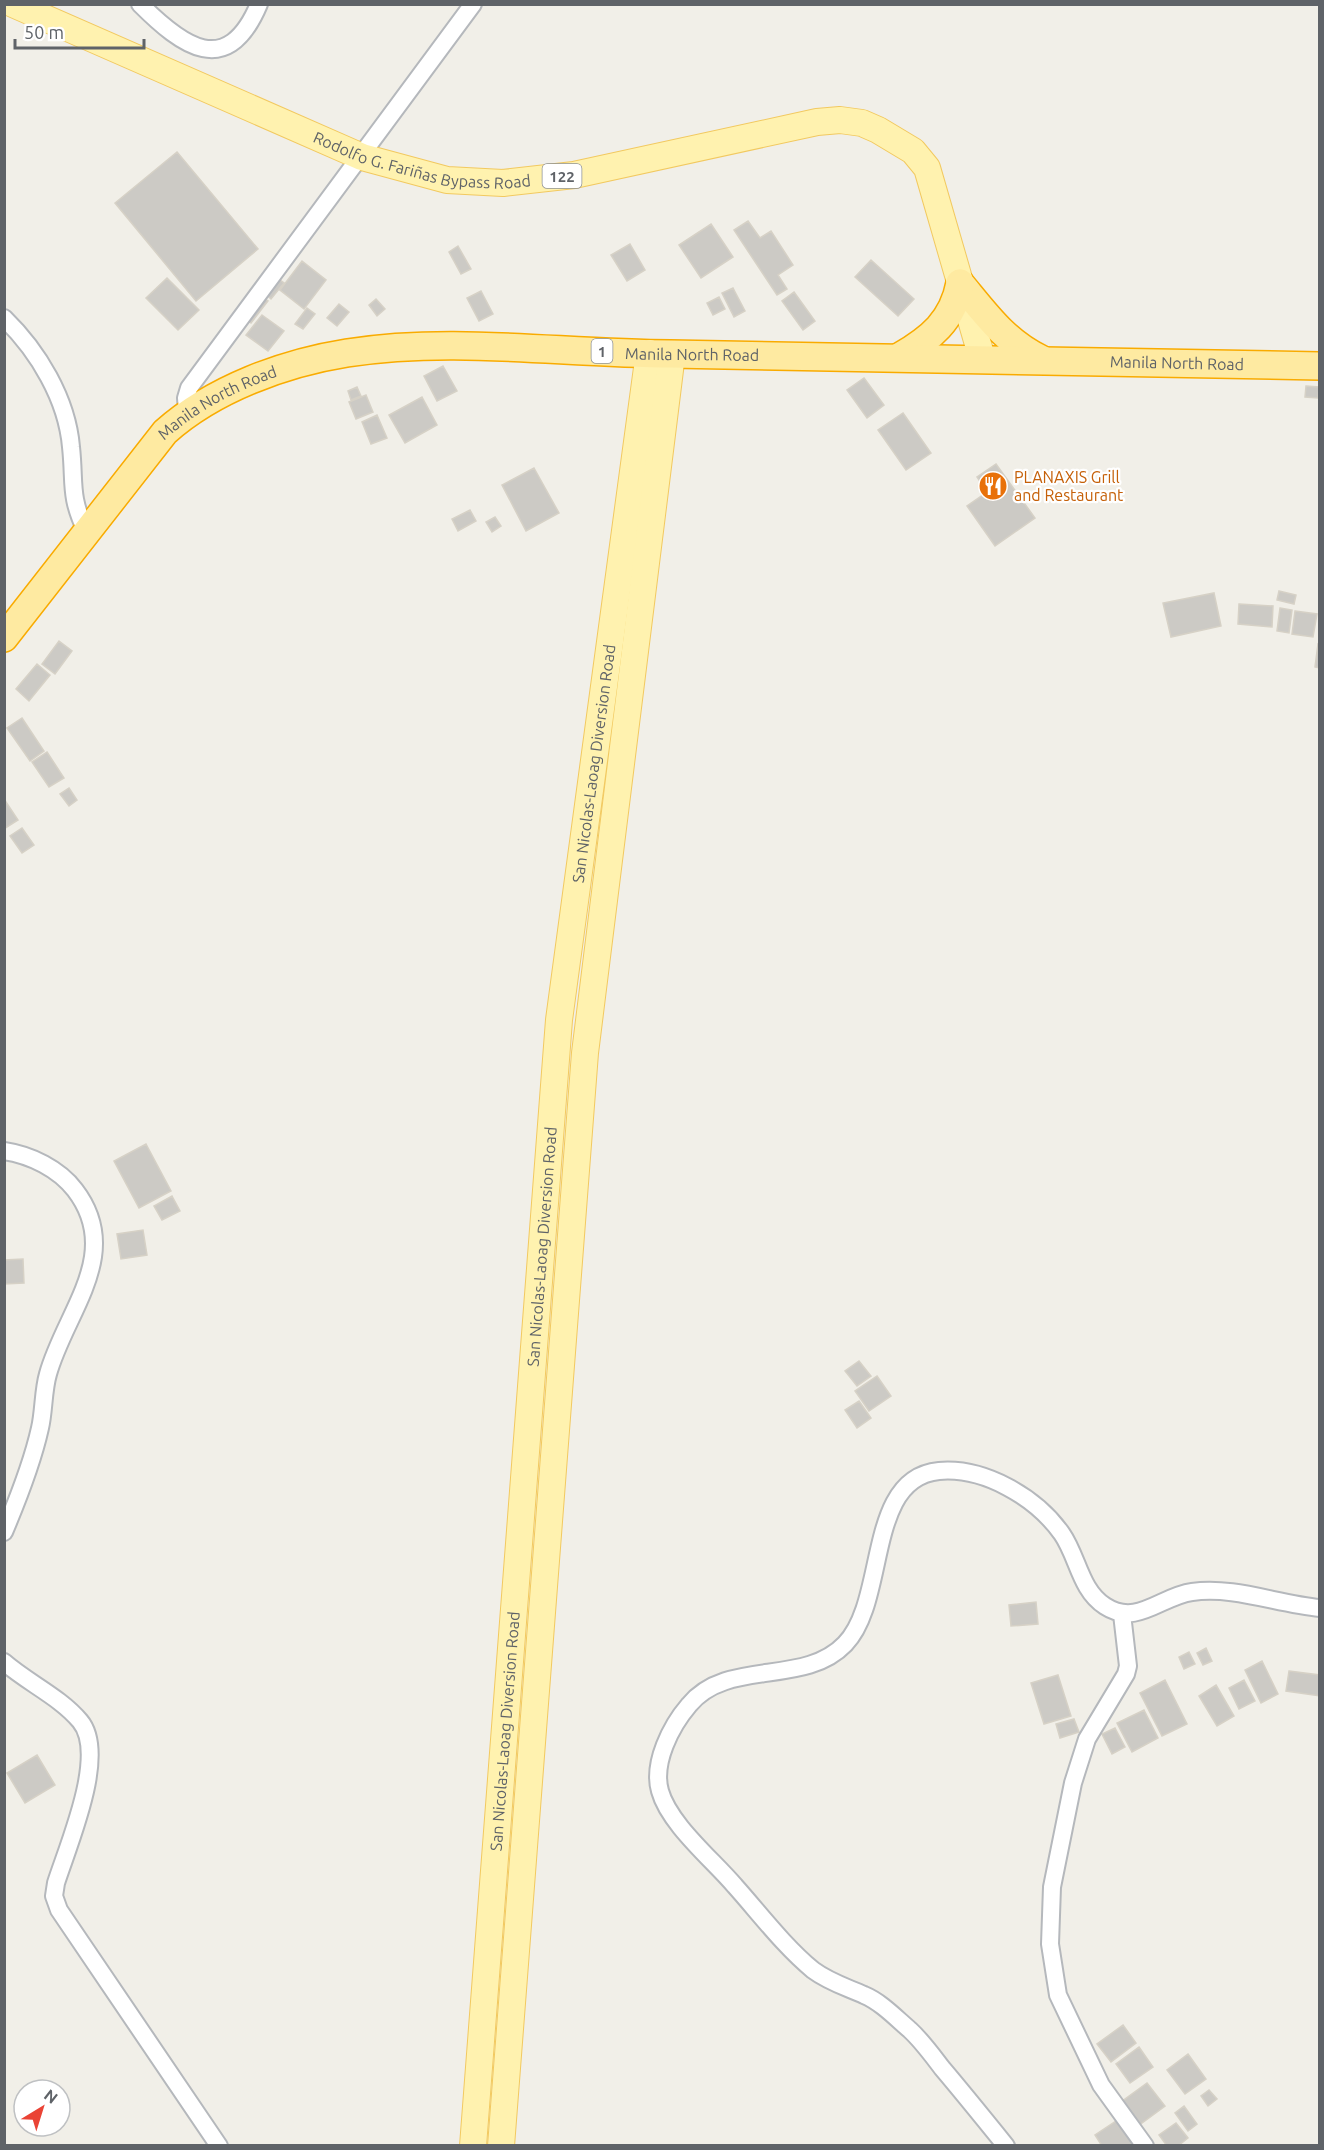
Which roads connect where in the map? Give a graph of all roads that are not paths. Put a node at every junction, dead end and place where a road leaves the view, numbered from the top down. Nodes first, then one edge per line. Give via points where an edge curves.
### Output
1 (13, 4) edge
2 (140, 4) edge
3 (259, 4) edge
4 (473, 4) edge
5 (362, 156) junction
6 (960, 283) junction
7 (4, 318) edge
8 (661, 354) junction
9 (898, 358) junction
10 (982, 358) junction
11 (1042, 359) junction
12 (1320, 366) edge
13 (187, 412) junction
14 (86, 531) junction
15 (4, 638) edge
16 (4, 1151) edge
17 (4, 1532) edge
18 (1320, 1608) edge
19 (1122, 1614) junction
20 (4, 1662) edge
21 (219, 2145) edge
22 (473, 2145) edge
23 (501, 2145) edge
24 (1006, 2145) edge
25 (1145, 2145) edge

1 - 5 main road, Rodolfo G. Fariñas Bypass Road / 122
2 - 3 street via 189,46 205,50 227,45 242,34
4 - 5 street
5 - 6 main road, Rodolfo G. Fariñas Bypass Road / 122 via 447,180 502,183 574,175 817,122 862,123 899,141 927,168
5 - 13 street via 189,388
6 - 9 highway via 946,321 923,344
6 - 10 main road, Rodolfo G. Fariñas Bypass Road / 122
6 - 11 highway via 1008,339
7 - 14 street via 40,361 60,405 71,448 74,505
8 - 9 highway, Manila North Road / 1
8 - 13 highway, Manila North Road / 1 via 474,345 345,353 249,381
8 - 22 main road, San Nicolas-Laoag Diversion Road via 559,1020
8 - 23 main road, San Nicolas-Laoag Diversion Road via 585,1053
9 - 10 highway, Manila North Road / 1
10 - 11 highway, Manila North Road / 1
11 - 12 highway, Manila North Road / 1
13 - 14 highway, Manila North Road / 1 via 165,432
14 - 15 highway, Manila North Road / 1
16 - 17 street via 40,1162 71,1184 84,1201 95,1256 47,1375 40,1427
18 - 19 street via 1219,1590 1189,1592 1135,1614
19 - 24 street via 1099,1602 1087,1587 1062,1534 1037,1505 1016,1490 957,1472 925,1474 903,1489 892,1505 864,1610 845,1644 830,1656 806,1665 779,1673 740,1677 700,1693 678,1720 660,1762 660,1791 672,1813 763,1919 812,1969 876,2002 913,2032
19 - 25 street via 1128,1666 1087,1739 1073,1782 1052,1887 1050,1944 1058,1995 1101,2085
20 - 21 street via 69,1709 89,1733 86,1785 56,1883 54,1896 59,1910

